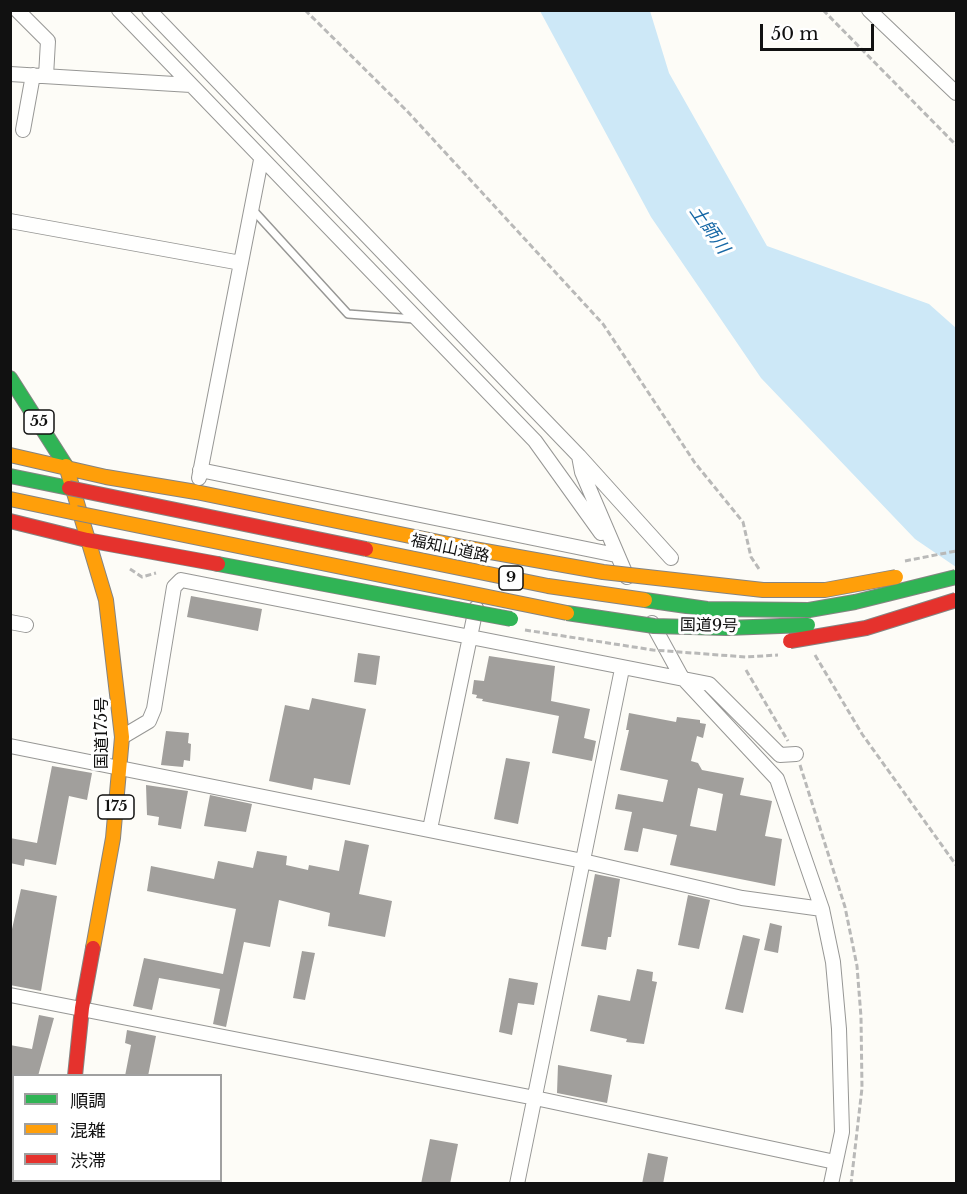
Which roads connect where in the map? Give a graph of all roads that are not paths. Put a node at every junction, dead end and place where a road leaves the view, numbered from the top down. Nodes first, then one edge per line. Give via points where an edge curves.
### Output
1 (17, 10) edge
2 (119, 10) edge
3 (149, 10) edge
4 (869, 10) edge
5 (10, 74) edge
6 (40, 76) junction
7 (191, 85) junction
8 (957, 93) edge
9 (23, 130) dead end
10 (261, 160) junction
11 (252, 209) junction
12 (10, 221) edge
13 (241, 263) junction
14 (417, 319) junction
15 (10, 378) edge
16 (10, 455) edge
17 (579, 456) junction
18 (66, 466) junction
19 (200, 470) junction
20 (10, 476) edge
21 (196, 492) junction
22 (10, 499) edge
23 (10, 521) edge
24 (492, 530) junction
25 (87, 540) junction
26 (616, 555) junction
27 (670, 558) dead end
28 (957, 565) edge
29 (957, 577) edge
30 (957, 592) edge
31 (957, 600) edge
32 (524, 621) dead end
33 (10, 622) edge
34 (26, 625) dead end
35 (470, 639) junction
36 (650, 640) dead end
37 (776, 641) dead end
38 (681, 642) dead end
39 (622, 669) junction
40 (681, 676) junction
41 (122, 736) junction
42 (10, 746) edge
43 (796, 754) dead end
44 (120, 767) junction
45 (430, 829) junction
46 (583, 861) junction
47 (822, 909) junction
48 (10, 995) edge
49 (82, 1008) junction
50 (75, 1074) edge
51 (535, 1098) junction
52 (836, 1162) junction
53 (517, 1184) edge
54 (831, 1184) edge

1 - 6 street via 48,41
2 - 7 street
3 - 17 street
4 - 8 street
5 - 6 street
6 - 7 street
6 - 9 street
7 - 10 street
10 - 11 street
10 - 14 street
11 - 13 street
11 - 14 lane via 348,314
12 - 13 street
13 - 19 street
14 - 26 street via 535,441
15 - 18 main road, 55
16 - 18 main road, 9
17 - 26 street
17 - 27 street
18 - 21 main road, 9
18 - 25 main road, 国道175号 / 175
19 - 21 street
19 - 24 street
20 - 29 main road, 福知山道路 / 9, bridge via 548,586 706,609 809,610
21 - 28 main road, 9, bridge via 613,574 763,590 825,590
22 - 30 main road, 9, bridge via 560,612 654,626 809,625
23 - 25 main road
24 - 26 street
24 - 35 street
25 - 32 main road, bridge
25 - 41 main road, 国道175号 / 175 via 99,571 114,645
26 - 40 street
31 - 37 main road, bridge via 867,628
33 - 34 street
35 - 39 street
35 - 41 street via 181,580 174,587 152,715 142,728
35 - 45 street
36 - 38 main road, 国道9号
39 - 40 street
39 - 46 street
40 - 43 street via 709,684 780,754
40 - 47 street via 777,779
41 - 44 main road, 国道175号 / 175
42 - 44 street
44 - 45 street
44 - 49 main road, 国道175号 / 175 via 114,838
45 - 46 street
46 - 47 street via 742,898
46 - 51 street
47 - 52 street via 833,962 839,1029 842,1131
48 - 49 street
49 - 50 main road, 国道175号 / 175
49 - 51 street
51 - 52 street
51 - 53 street
52 - 54 street

